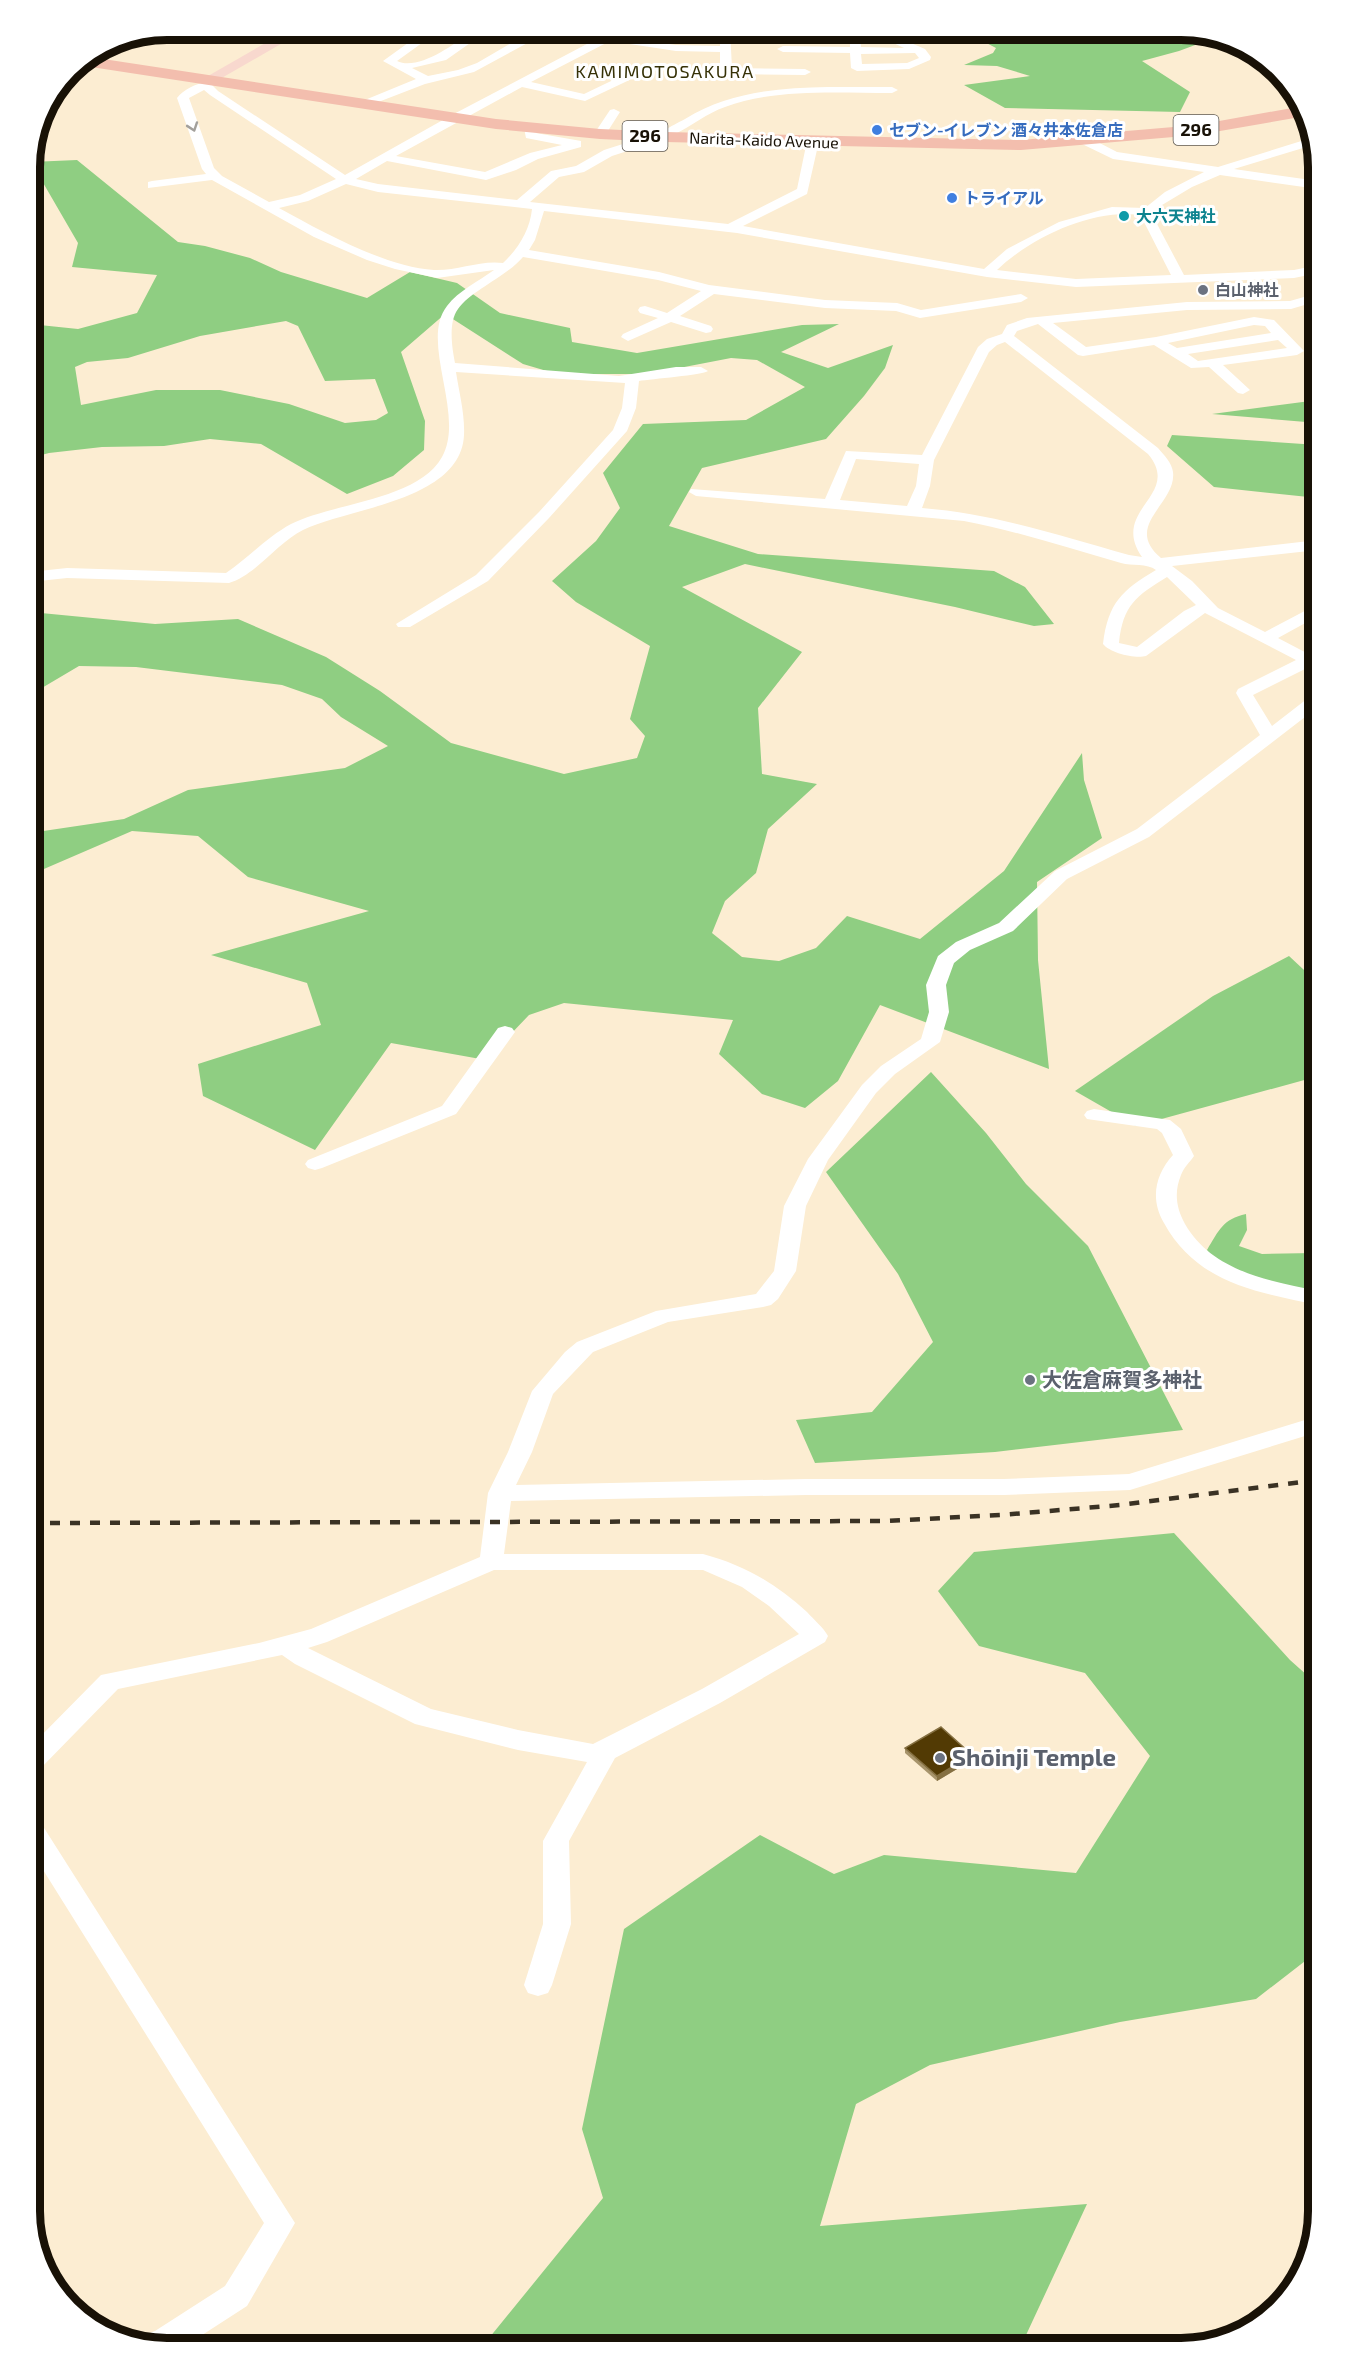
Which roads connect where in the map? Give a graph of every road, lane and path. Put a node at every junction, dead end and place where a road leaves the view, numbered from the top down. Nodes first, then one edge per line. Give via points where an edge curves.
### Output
1 (279, 41) edge
2 (417, 41) edge
3 (466, 41) edge
4 (518, 41) edge
5 (601, 41) edge
6 (633, 41) edge
7 (679, 41) edge
8 (726, 41) edge
9 (854, 41) edge
10 (898, 41) edge
11 (676, 48) junction
12 (726, 49) junction
13 (854, 49) junction
14 (921, 51) junction
15 (96, 63) edge
16 (402, 68) junction
17 (517, 70) dead end
18 (783, 72) junction
19 (805, 72) dead end
20 (636, 73) dead end
21 (540, 74) junction
22 (427, 80) junction
23 (207, 82) junction
24 (522, 83) junction
25 (727, 86) dead end
26 (892, 90) dead end
27 (745, 98) junction
28 (364, 104) junction
29 (614, 112) dead end
30 (1295, 113) edge
31 (454, 118) junction
32 (530, 128) junction
33 (671, 131) dead end
34 (600, 134) junction
35 (645, 141) dead end
36 (813, 141) junction
37 (1086, 141) junction
38 (1305, 143) edge
39 (577, 144) junction
40 (608, 153) junction
41 (383, 157) junction
42 (1218, 171) junction
43 (215, 176) junction
44 (345, 180) junction
45 (1308, 184) edge
46 (152, 185) dead end
47 (520, 204) junction
48 (269, 206) junction
49 (538, 206) junction
50 (1149, 212) junction
51 (729, 228) junction
52 (521, 253) junction
53 (508, 267) junction
54 (1308, 270) edge
55 (987, 273) junction
56 (1022, 277) junction
57 (1179, 278) junction
58 (711, 290) junction
59 (1021, 298) junction
60 (1308, 300) edge
61 (1236, 307) junction
62 (645, 310) dead end
63 (1139, 314) junction
64 (669, 318) junction
65 (1037, 321) junction
66 (1248, 321) junction
67 (706, 329) dead end
68 (1281, 335) junction
69 (628, 337) dead end
70 (1007, 337) junction
71 (1175, 352) junction
72 (1212, 363) junction
73 (449, 367) junction
74 (700, 371) dead end
75 (632, 380) junction
76 (1243, 390) dead end
77 (927, 460) junction
78 (696, 492) dead end
79 (831, 503) junction
80 (913, 510) junction
81 (1308, 546) edge
82 (1162, 567) junction
83 (41, 576) edge
84 (1206, 606) junction
85 (1308, 615) edge
86 (404, 624) dead end
87 (1264, 639) junction
88 (1308, 661) edge
89 (1308, 665) edge
90 (1308, 706) edge
91 (1268, 735) junction
92 (505, 1032) dead end
93 (1094, 1115) dead end
94 (315, 1164) dead end
95 (1308, 1296) edge
96 (1308, 1431) edge
97 (501, 1493) junction
98 (491, 1562) junction
99 (287, 1645) junction
100 (606, 1751) junction
101 (40, 1753) edge
102 (40, 1843) edge
103 (538, 1985) dead end
104 (173, 2337) edge

1 - 23 main road
2 - 16 street via 389,61
3 - 16 street via 442,58
4 - 22 street via 482,65
5 - 21 street
6 - 11 street
7 - 11 street
8 - 12 street
9 - 13 street
10 - 14 street
11 - 12 street
12 - 18 street via 726,71
13 - 14 street
13 - 14 street via 857,68 919,64 925,57
13 - 18 street via 783,44
15 - 23 highway, Narita-Kaido Avenue / 296
16 - 22 street
17 - 21 street
18 - 19 street
20 - 24 street via 585,98
21 - 24 street
22 - 28 street
23 - 28 highway, Narita-Kaido Avenue / 296
23 -> 43 street via 183,98 208,169
23 - 44 street via 214,93
24 - 31 street
25 - 27 street
26 - 27 street via 811,91
27 - 33 street via 712,108
28 - 31 highway, Narita-Kaido Avenue / 296
29 - 34 street
30 - 37 highway, 296 via 1197,130
31 - 32 highway, Narita-Kaido Avenue / 296
31 - 41 street
32 - 34 highway, Narita-Kaido Avenue / 296
32 - 39 street via 530,135
34 - 36 highway, Narita-Kaido Avenue / 296
35 - 40 street
36 - 37 highway, Narita-Kaido Avenue / 296 via 1021,145
36 - 51 street via 803,191
37 - 42 street via 1113,155
38 - 42 street
39 - 40 street
39 - 41 street via 486,176
40 - 47 street via 580,169 555,174
41 - 44 street
42 - 45 street
42 - 50 street via 1167,195
43 - 46 street
43 - 48 street
44 - 47 street via 378,188
44 - 48 street via 304,198
47 - 49 street
48 - 53 street via 369,255 427,273 492,265
49 - 51 street
49 - 52 street via 531,236
50 - 55 street via 1110,211 1084,218 1028,241
50 - 57 street via 1150,224
51 - 55 street
52 - 53 street
52 - 58 street via 659,276
53 - 73 street via 451,309 445,328
54 - 57 street via 1263,276
55 - 56 street
56 - 59 street via 1018,293
56 - 63 street via 1076,283
57 - 63 street
58 - 59 street via 825,304 897,306 920,314
58 - 64 street
59 - 65 street
60 - 61 street via 1291,305
61 - 63 street via 1187,306
61 - 66 street
62 - 64 street
63 - 65 street
63 - 65 street via 1083,352
63 - 66 street
63 - 71 street
64 - 67 street
64 - 69 street
65 - 70 street via 1012,328
66 - 68 street via 1269,323
68 - 71 street
68 - 72 street via 1297,351
70 - 77 street via 992,342 984,350
70 - 82 street via 1153,451 1163,464 1166,474 1141,525 1140,540
71 - 72 street via 1196,365
72 - 76 street
73 - 75 street
73 - 83 street via 457,438 452,456 427,480 404,492 299,526 229,579 67,573
74 - 75 street via 676,371
75 - 86 street via 629,408 620,431 544,515 482,578
77 - 79 street via 851,454
77 - 80 street via 923,486
78 - 79 street
79 - 80 street
80 - 82 street via 1001,523
81 - 82 street
82 - 84 street via 1186,584
82 - 84 street via 1119,605 1113,646 1140,653
84 - 87 street
85 - 87 street
87 - 88 street
89 - 91 street via 1244,693
90 - 91 street
91 - 97 street via 1143,833 1061,875 1006,927 963,946 945,960 936,986 939,1012 930,1042 888,1070 869,1089 818,1159 795,1206 785,1271 770,1294 763,1300 664,1316 585,1347 543,1391
92 - 94 street via 448,1110
93 - 95 street via 1158,1122 1171,1128 1184,1156 1172,1167 1166,1206 1201,1258 1249,1282
96 - 97 street via 1131,1482
97 - 98 street
98 - 99 street via 343,1627
98 - 100 street via 703,1562 753,1580 816,1635
99 - 100 street via 304,1658 424,1717 518,1740 593,1754
99 - 101 street via 110,1681
100 - 103 street via 556,1841 557,1924
102 - 104 street via 280,2223 236,2296

